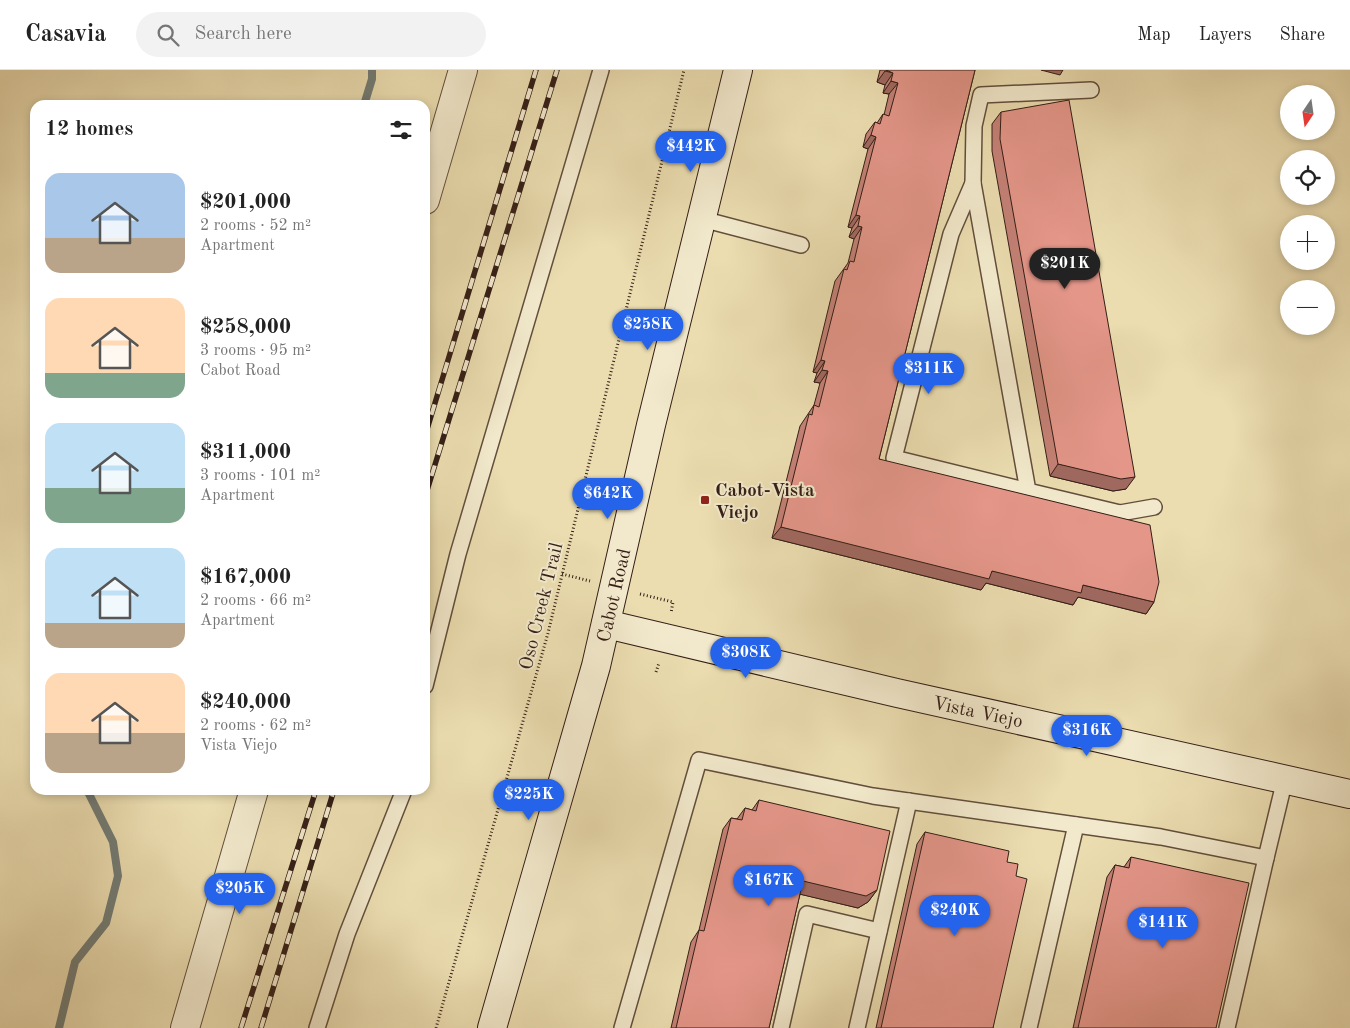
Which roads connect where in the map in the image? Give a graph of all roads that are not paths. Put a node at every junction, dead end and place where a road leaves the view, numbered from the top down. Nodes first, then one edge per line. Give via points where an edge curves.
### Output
1 (463, 70) edge
2 (601, 70) edge
3 (738, 70) edge
4 (1091, 90) dead end
5 (972, 182) junction
6 (430, 183) edge
7 (702, 219) junction
8 (801, 245) dead end
9 (1028, 491) junction
10 (1154, 508) dead end
11 (606, 624) junction
12 (430, 666) edge
13 (1286, 779) junction
14 (1350, 794) edge
15 (253, 795) edge
16 (402, 795) edge
17 (909, 801) junction
18 (1076, 825) junction
19 (1266, 858) junction
20 (879, 931) junction
21 (185, 1028) edge
22 (317, 1028) edge
23 (492, 1028) edge
24 (622, 1028) edge
25 (782, 1028) edge
26 (857, 1028) edge
27 (1029, 1028) edge
28 (1227, 1028) edge

1 - 6 street
2 - 12 lane via 458,554
3 - 7 street, Cabot Road
4 - 5 lane via 981,95 974,126
5 - 9 lane
5 - 9 lane via 951,234 894,458
7 - 8 lane
7 - 11 street, Cabot Road
9 - 10 lane via 1120,513
11 - 13 street, Vista Viejo via 906,695
11 - 23 street, Cabot Road
13 - 14 street, Vista Viejo
13 - 19 lane
15 - 21 street
16 - 22 lane via 347,934
17 - 18 lane
17 - 20 lane
17 - 24 lane via 699,760
18 - 19 lane via 1161,837
18 - 27 lane
19 - 28 lane
20 - 25 lane via 807,914
20 - 26 lane

